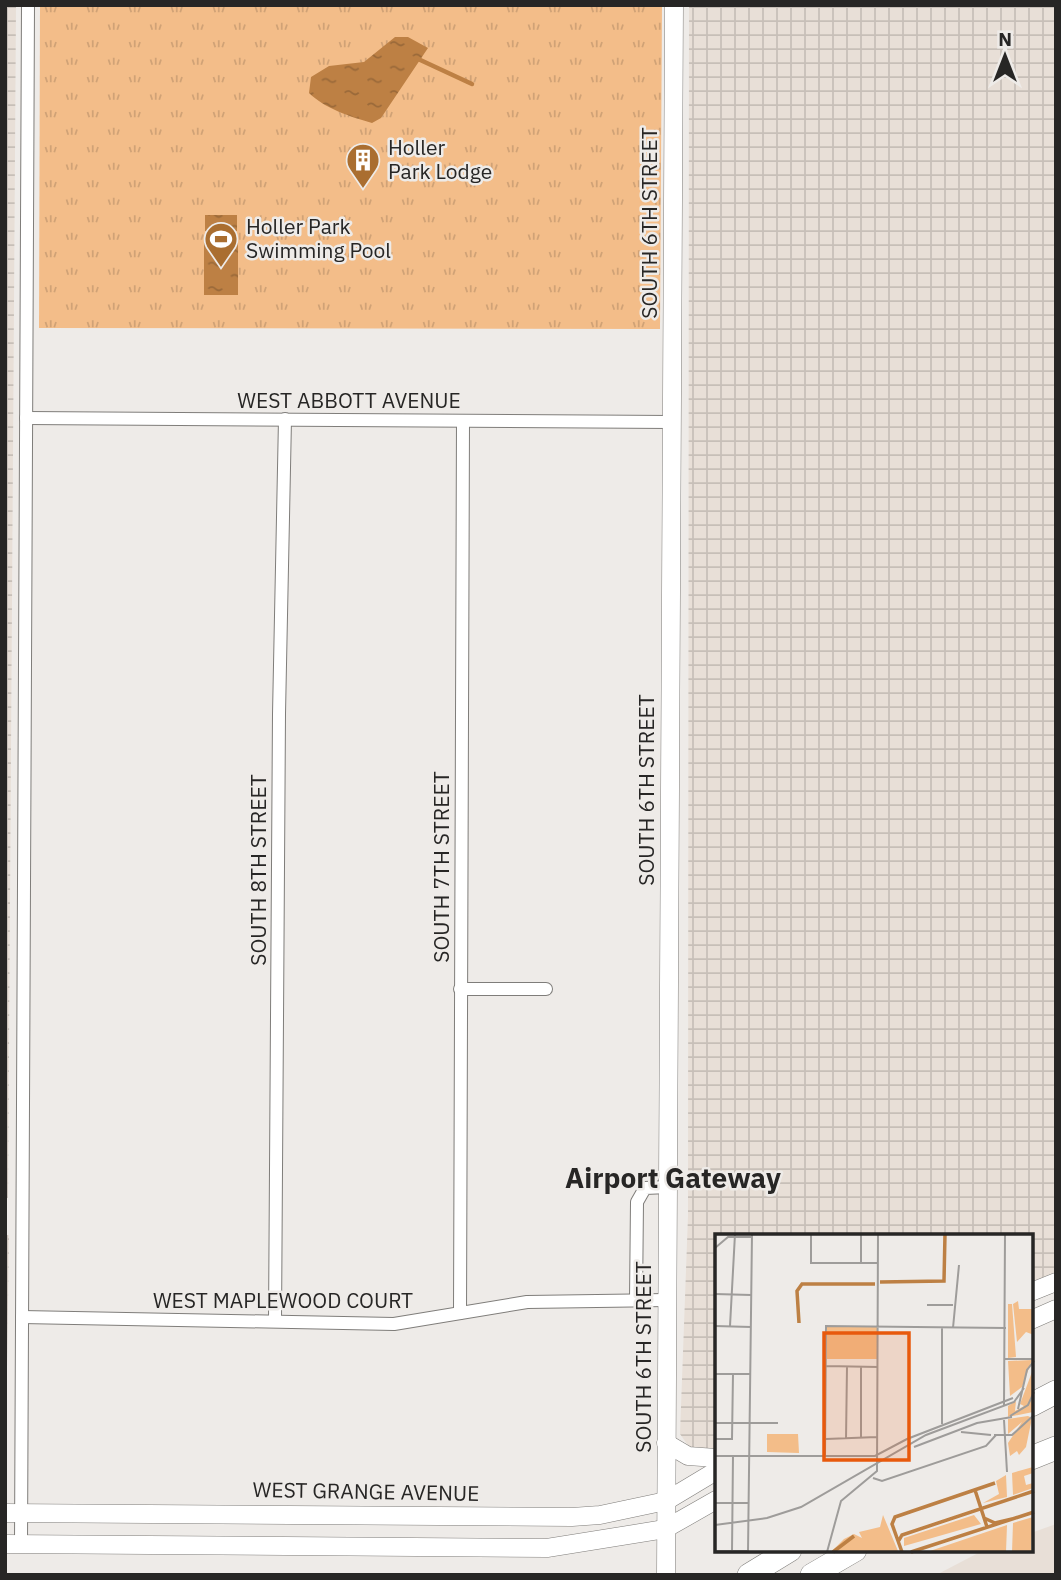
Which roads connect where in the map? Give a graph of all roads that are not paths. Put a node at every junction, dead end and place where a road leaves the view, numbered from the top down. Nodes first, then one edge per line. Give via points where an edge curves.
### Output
1 (28, 5) edge
2 (674, 5) edge
3 (26, 418) junction
4 (285, 419) junction
5 (463, 421) junction
6 (672, 422) junction
7 (460, 989) junction
8 (546, 989) dead end
9 (668, 1187) junction
10 (1056, 1282) edge
11 (1033, 1292) edge
12 (636, 1300) junction
13 (667, 1300) junction
14 (1056, 1309) edge
15 (460, 1313) junction
16 (1033, 1314) edge
17 (22, 1317) junction
18 (275, 1321) junction
19 (1056, 1392) edge
20 (1033, 1404) edge
21 (666, 1443) junction
22 (1056, 1448) edge
23 (1033, 1457) edge
24 (715, 1458) edge
25 (715, 1472) edge
26 (666, 1501) junction
27 (715, 1501) edge
28 (13, 1513) edge
29 (286, 1514) junction
30 (546, 1517) junction
31 (665, 1528) junction
32 (13, 1544) edge
33 (286, 1547) junction
34 (547, 1548) junction
35 (787, 1552) edge
36 (852, 1552) edge
37 (666, 1575) edge
38 (749, 1575) edge
39 (812, 1575) edge

1 - 3 street
2 - 6 street, SOUTH 6TH STREET
3 - 4 street, WEST ABBOTT AVENUE
3 - 17 street
4 - 5 street, WEST ABBOTT AVENUE
4 - 18 street, SOUTH 8TH STREET
5 - 6 street, WEST ABBOTT AVENUE
5 - 7 street, SOUTH 7TH STREET
6 - 9 street, SOUTH 6TH STREET
7 - 8 street
7 - 15 street, SOUTH 7TH STREET
9 - 12 street via 645,1188 637,1202
9 - 13 street, SOUTH 6TH STREET
10 - 11 street
12 - 13 street, WEST MAPLEWOOD COURT
12 - 15 street, WEST MAPLEWOOD COURT via 527,1302
13 - 21 street, SOUTH 6TH STREET
14 - 16 street
15 - 18 street, WEST MAPLEWOOD COURT via 394,1324
17 - 18 street, WEST MAPLEWOOD COURT
17 - 28 street
19 - 20 highway
21 - 24 street via 688,1456
21 - 26 street, SOUTH 6TH STREET
22 - 23 highway
25 - 26 street, WEST GRANGE AVENUE
26 - 30 street, WEST GRANGE AVENUE via 600,1515
26 - 31 street, SOUTH 6TH STREET
27 - 31 street
28 - 29 street, WEST GRANGE AVENUE
28 - 32 street
29 - 30 street, WEST GRANGE AVENUE
29 - 33 street
30 - 34 street
31 - 34 street
31 - 37 street, SOUTH 6TH STREET
32 - 33 street
33 - 34 street
35 - 38 highway
36 - 39 highway

